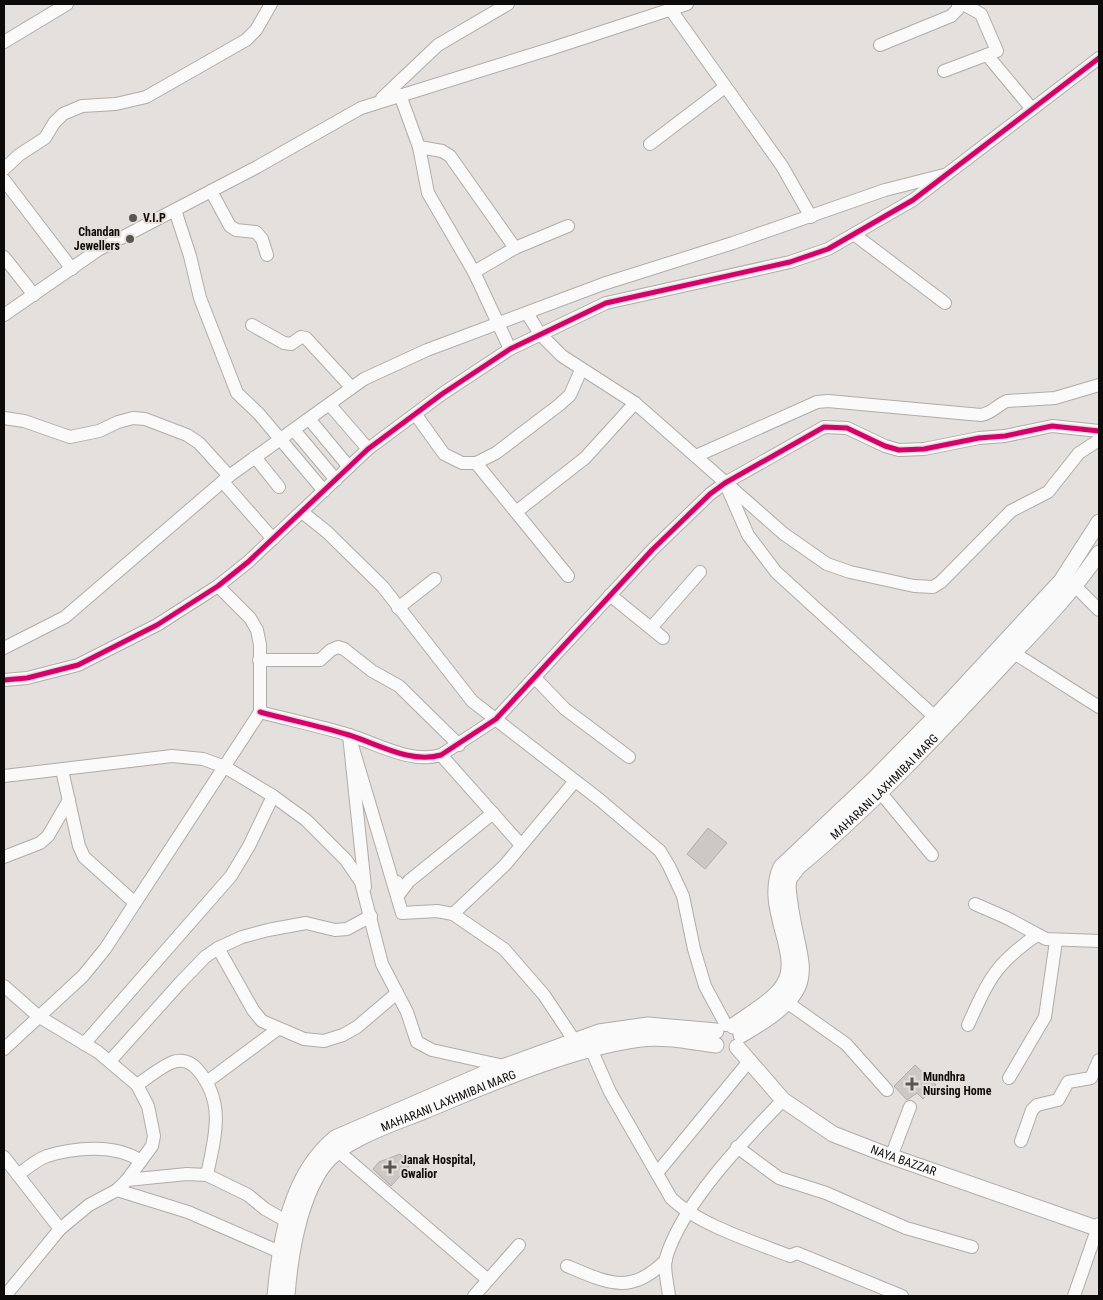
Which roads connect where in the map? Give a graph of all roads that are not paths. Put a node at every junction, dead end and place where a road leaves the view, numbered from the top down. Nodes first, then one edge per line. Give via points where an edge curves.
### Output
1 (67, 4) edge
2 (271, 4) edge
3 (508, 4) edge
4 (687, 4) edge
5 (958, 4) edge
6 (963, 4) edge
7 (672, 10) junction
8 (4, 42) edge
9 (880, 45) dead end
10 (987, 55) junction
11 (1099, 58) edge
12 (944, 71) dead end
13 (725, 87) junction
14 (400, 95) junction
15 (380, 100) junction
16 (1032, 109) junction
17 (650, 144) dead end
18 (419, 146) junction
19 (4, 169) edge
20 (946, 175) junction
21 (4, 180) edge
22 (211, 191) junction
23 (174, 210) junction
24 (812, 216) junction
25 (568, 226) dead end
26 (855, 235) junction
27 (516, 248) junction
28 (267, 255) dead end
29 (4, 257) edge
30 (72, 269) junction
31 (474, 272) junction
32 (34, 295) junction
33 (945, 303) dead end
34 (528, 313) junction
35 (4, 315) edge
36 (498, 322) junction
37 (252, 325) dead end
38 (540, 334) junction
39 (510, 349) junction
40 (581, 370) junction
41 (1099, 385) edge
42 (351, 387) junction
43 (635, 404) junction
44 (330, 405) junction
45 (416, 415) junction
46 (4, 418) edge
47 (310, 420) junction
48 (294, 430) junction
49 (1099, 431) edge
50 (281, 439) junction
51 (1099, 440) edge
52 (368, 450) junction
53 (696, 456) junction
54 (255, 458) junction
55 (476, 463) junction
56 (350, 467) junction
57 (226, 479) junction
58 (336, 480) junction
59 (726, 483) junction
60 (279, 488) dead end
61 (324, 491) junction
62 (302, 512) junction
63 (516, 512) junction
64 (1099, 522) edge
65 (273, 539) junction
66 (1099, 553) edge
67 (700, 572) dead end
68 (568, 576) dead end
69 (436, 580) dead end
70 (218, 586) junction
71 (1076, 587) junction
72 (610, 596) junction
73 (398, 608) junction
74 (1099, 610) edge
75 (651, 628) junction
76 (663, 638) dead end
77 (4, 648) edge
78 (1014, 653) junction
79 (259, 660) junction
80 (535, 678) junction
81 (4, 680) edge
82 (1099, 708) edge
83 (260, 712) junction
84 (934, 717) junction
85 (496, 719) junction
86 (349, 735) junction
87 (459, 745) junction
88 (442, 755) junction
89 (629, 757) dead end
90 (225, 767) junction
91 (62, 770) junction
92 (4, 776) edge
93 (575, 781) junction
94 (880, 792) junction
95 (273, 796) junction
96 (69, 800) junction
97 (493, 813) junction
98 (521, 845) junction
99 (932, 855) dead end
100 (4, 857) edge
101 (136, 903) junction
102 (975, 904) dead end
103 (369, 910) junction
104 (453, 914) junction
105 (1037, 935) junction
106 (1056, 941) junction
107 (1099, 941) edge
108 (218, 948) junction
109 (4, 986) edge
110 (397, 993) junction
111 (788, 1003) junction
112 (38, 1016) junction
113 (968, 1025) dead end
114 (278, 1029) junction
115 (728, 1035) junction
116 (574, 1040) junction
117 (84, 1044) junction
118 (4, 1049) edge
119 (591, 1049) junction
120 (750, 1060) junction
121 (1099, 1060) edge
122 (110, 1061) junction
123 (504, 1066) junction
124 (1009, 1078) dead end
125 (208, 1081) junction
126 (136, 1085) junction
127 (887, 1090) dead end
128 (783, 1100) junction
129 (910, 1107) dead end
130 (1020, 1141) dead end
131 (737, 1147) junction
132 (338, 1151) junction
133 (4, 1156) edge
134 (891, 1157) junction
135 (141, 1161) junction
136 (657, 1173) junction
137 (18, 1175) junction
138 (207, 1175) junction
139 (127, 1180) junction
140 (117, 1190) junction
141 (689, 1213) junction
142 (292, 1225) junction
143 (1099, 1227) edge
144 (60, 1229) junction
145 (519, 1245) dead end
146 (972, 1247) dead end
147 (280, 1252) junction
148 (666, 1260) junction
149 (567, 1266) dead end
150 (488, 1280) junction
151 (5, 1296) edge
152 (275, 1296) edge
153 (287, 1296) edge
154 (474, 1296) edge
155 (669, 1296) edge
156 (902, 1296) edge
157 (1074, 1296) edge

1 - 8 street
2 - 19 street via 256,30 246,40 146,97 116,104 82,106 63,114 45,138
3 - 15 street via 438,45
4 - 7 street
5 - 9 street via 958,9 951,16
6 - 10 street via 981,14 998,51
7 - 13 street
7 - 14 street
10 - 12 street
10 - 16 street
11 - 16 street
13 - 17 street
13 - 24 street via 782,166
14 - 15 street
14 - 18 street
15 - 22 street
16 - 20 street
18 - 27 street via 450,156
18 - 31 street via 428,193
20 - 24 street via 885,190
20 - 26 street via 913,200
21 - 30 street
22 - 23 street
22 - 28 street via 230,226 236,230 256,232
23 - 30 street via 98,250
23 - 50 street via 200,298 237,393
24 - 34 street via 603,284
25 - 27 street
26 - 33 street
26 - 38 street via 828,250 790,262 606,303
27 - 31 street
29 - 32 street
30 - 32 street
31 - 36 street
32 - 35 street
34 - 36 street
34 - 38 street
36 - 39 street
36 - 42 street via 427,350
37 - 42 street via 284,343 291,344 301,337 306,338
38 - 39 street
38 - 40 street
39 - 45 street
40 - 43 street
40 - 55 street via 570,394 559,405 496,453
41 - 53 street via 1055,398 1007,401 994,411 981,415 816,402
42 - 44 street
43 - 53 street
43 - 63 street via 586,458
44 - 47 street
44 - 52 street
45 - 52 street
45 - 55 street via 444,454 462,462
46 - 57 street via 24,421 70,437 133,418 145,420 199,443
47 - 48 street
47 - 56 street
48 - 50 street
48 - 58 street
49 - 59 street via 1052,426 924,449 899,450 847,428 824,428
50 - 54 street
50 - 61 street
51 - 59 street via 1079,453 1048,492 1011,511 941,582 933,586 914,586 827,564 784,534
52 - 56 street
53 - 59 street
54 - 57 street
54 - 60 street
55 - 63 street
56 - 58 street
57 - 65 street
57 - 77 street via 65,618
58 - 61 street
59 - 72 street via 710,494 652,550
59 - 84 street via 748,535 776,572
61 - 62 street
62 - 65 street
62 - 73 street via 360,563 383,586
63 - 68 street
64 - 84 main road via 1061,581
65 - 70 street
66 - 71 main road, MAHARANI LAXHMIBAI MARG
67 - 75 street
69 - 73 street
70 - 79 street via 250,618 257,630
70 - 81 street via 157,626 78,665 27,678
71 - 74 street
71 - 78 main road, MAHARANI LAXHMIBAI MARG
72 - 75 street
72 - 80 street
73 - 85 street via 472,701
75 - 76 street
78 - 82 street
78 - 94 main road, MAHARANI LAXHMIBAI MARG
79 - 83 street
79 - 87 street via 320,660 331,650 344,649 372,671 399,686
80 - 85 street
80 - 89 street via 565,709
83 - 86 street
83 - 90 street
84 - 115 main road via 781,867 774,885 774,896 787,948 787,978 779,991
85 - 87 street
85 - 93 street
86 - 88 street via 419,757
86 - 97 street via 400,893 409,881
86 - 103 street
86 - 104 street via 402,913 436,911
87 - 88 street
88 - 97 street
90 - 91 street via 203,759 172,756
90 - 95 street
90 - 101 street
91 - 92 street
91 - 96 street
93 - 98 street
93 - 115 street via 660,851 683,896 705,986
94 - 99 street
94 - 111 main road, MAHARANI LAXHMIBAI MARG via 798,867 790,879 788,897 802,961 799,985
95 - 103 street via 306,820 346,860 361,882
95 - 117 street via 231,876
96 - 100 street via 48,836 40,843
96 - 101 street via 84,857
97 - 98 street
98 - 104 street via 505,865
101 - 112 street via 105,950 83,976
102 - 105 street
103 - 108 street via 347,929 335,930 306,923 242,937
103 - 110 street via 382,964
104 - 116 street via 504,949 544,996
105 - 106 street
105 - 113 street via 1010,954 995,971
106 - 107 street
106 - 124 street via 1045,1017
108 - 114 street via 253,1010 262,1021
108 - 122 street via 186,977
109 - 112 street
110 - 114 street via 357,1027 324,1041
110 - 123 street via 414,1036 423,1046
111 - 115 main road, MAHARANI LAXHMIBAI MARG via 761,1023
111 - 127 street via 846,1044
112 - 117 street
112 - 118 street
114 - 125 street
115 - 116 main road via 638,1025
115 - 119 main road, MAHARANI LAXHMIBAI MARG via 640,1039
115 - 120 main road, NAYA BAZZAR
116 - 123 main road
117 - 122 street
119 - 132 main road, MAHARANI LAXHMIBAI MARG via 468,1092 378,1130
119 - 136 street via 610,1092
120 - 128 main road, NAYA BAZZAR
120 - 136 street
121 - 130 street via 1091,1078 1068,1082 1058,1100 1037,1105 1032,1110
122 - 126 street
123 - 142 main road via 335,1138 311,1164
125 - 126 street via 186,1061 173,1062
125 - 138 street via 216,1103 216,1118
126 - 135 street via 148,1106 154,1136 152,1146
128 - 131 street
128 - 134 main road, NAYA BAZZAR via 833,1134
129 - 134 street
131 - 141 street
131 - 146 street via 779,1178 826,1193 906,1228
132 - 142 main road, MAHARANI LAXHMIBAI MARG via 324,1166
132 - 150 street
133 - 137 street
134 - 143 main road, NAYA BAZZAR
135 - 137 street via 119,1150 88,1150 46,1157
135 - 139 street
136 - 141 street via 671,1198
137 - 144 street
138 - 139 street
138 - 142 street via 248,1195
139 - 140 street
140 - 144 street via 89,1205
140 - 147 street via 188,1212
141 - 148 street
141 - 156 street via 790,1256 797,1253
142 - 147 main road
142 - 153 main road, MAHARANI LAXHMIBAI MARG
143 - 157 street
144 - 151 street
145 - 150 street
147 - 152 main road
148 - 149 street via 654,1272 629,1283 615,1284
148 - 155 street
150 - 154 street

